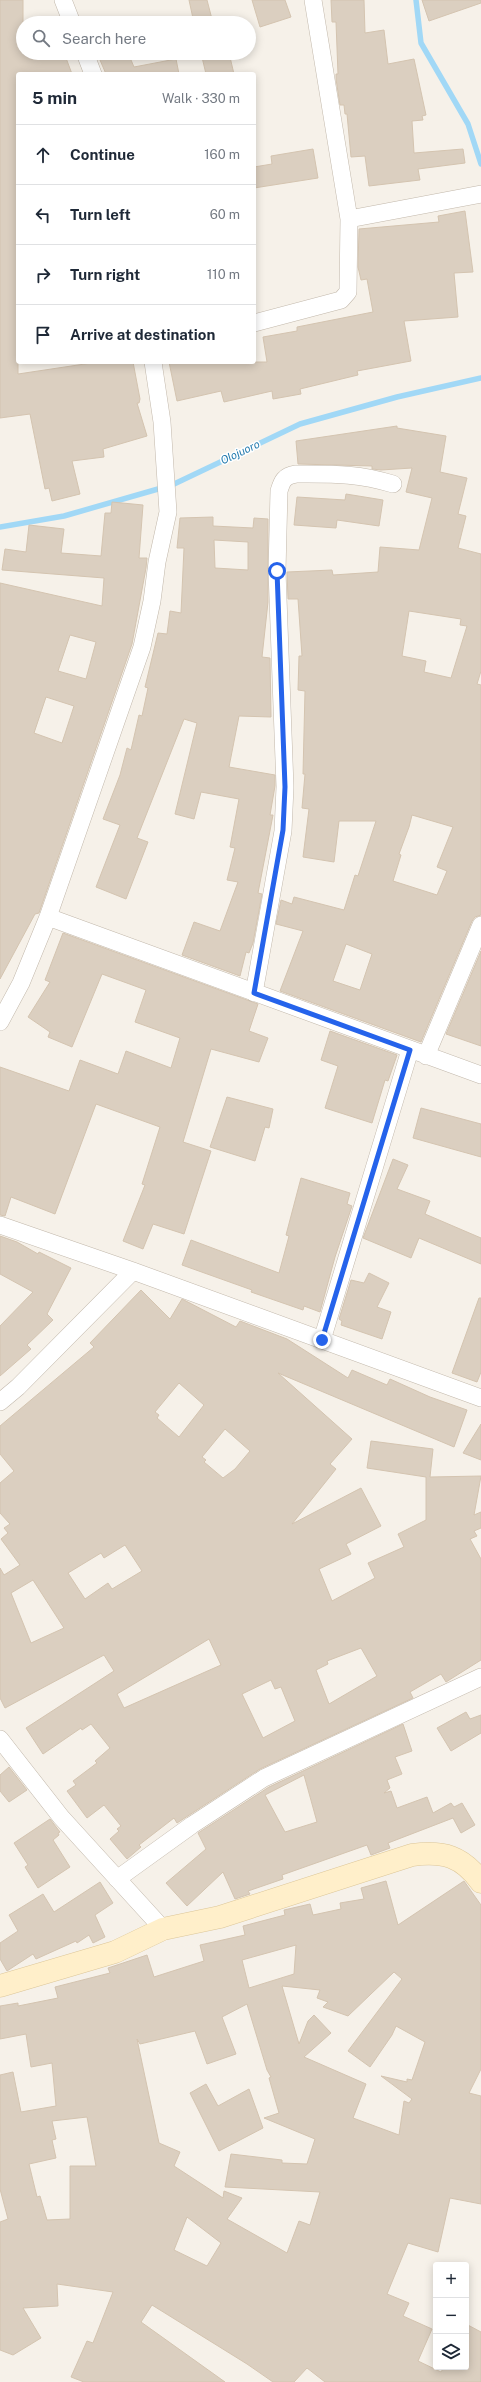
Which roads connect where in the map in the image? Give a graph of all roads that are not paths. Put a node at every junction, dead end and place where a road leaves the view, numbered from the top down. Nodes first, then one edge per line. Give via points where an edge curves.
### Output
1 (63, 0) edge
2 (312, 0) edge
3 (69, 16) edge
4 (87, 60) edge
5 (92, 72) edge
6 (476, 195) edge
7 (349, 219) junction
8 (256, 322) edge
9 (153, 364) edge
10 (393, 484) dead end
11 (48, 917) junction
12 (481, 925) edge
13 (254, 993) junction
14 (0, 1022) edge
15 (418, 1053) junction
16 (481, 1075) edge
17 (0, 1225) edge
18 (133, 1271) junction
19 (322, 1340) junction
20 (481, 1398) edge
21 (0, 1402) edge
22 (481, 1677) edge
23 (0, 1739) edge
24 (117, 1879) junction
25 (481, 1882) edge
26 (162, 1929) junction
27 (0, 1986) edge

1 - 3 street
2 - 7 street
4 - 5 street
6 - 7 street
7 - 8 street via 348,292 341,300
9 - 11 street via 168,512 152,601 142,647
10 - 13 street via 350,474 296,474 288,475 281,482 277,571 284,823
11 - 13 street
11 - 14 street via 21,983
12 - 15 street
13 - 15 street
15 - 16 street
15 - 19 street
17 - 18 street
18 - 19 street
18 - 21 street
19 - 20 street
22 - 24 street via 264,1778 192,1825
23 - 24 street via 61,1817
24 - 26 street
25 - 26 street via 470,1867 453,1858 432,1852 412,1855 220,1917
26 - 27 street via 115,1952

